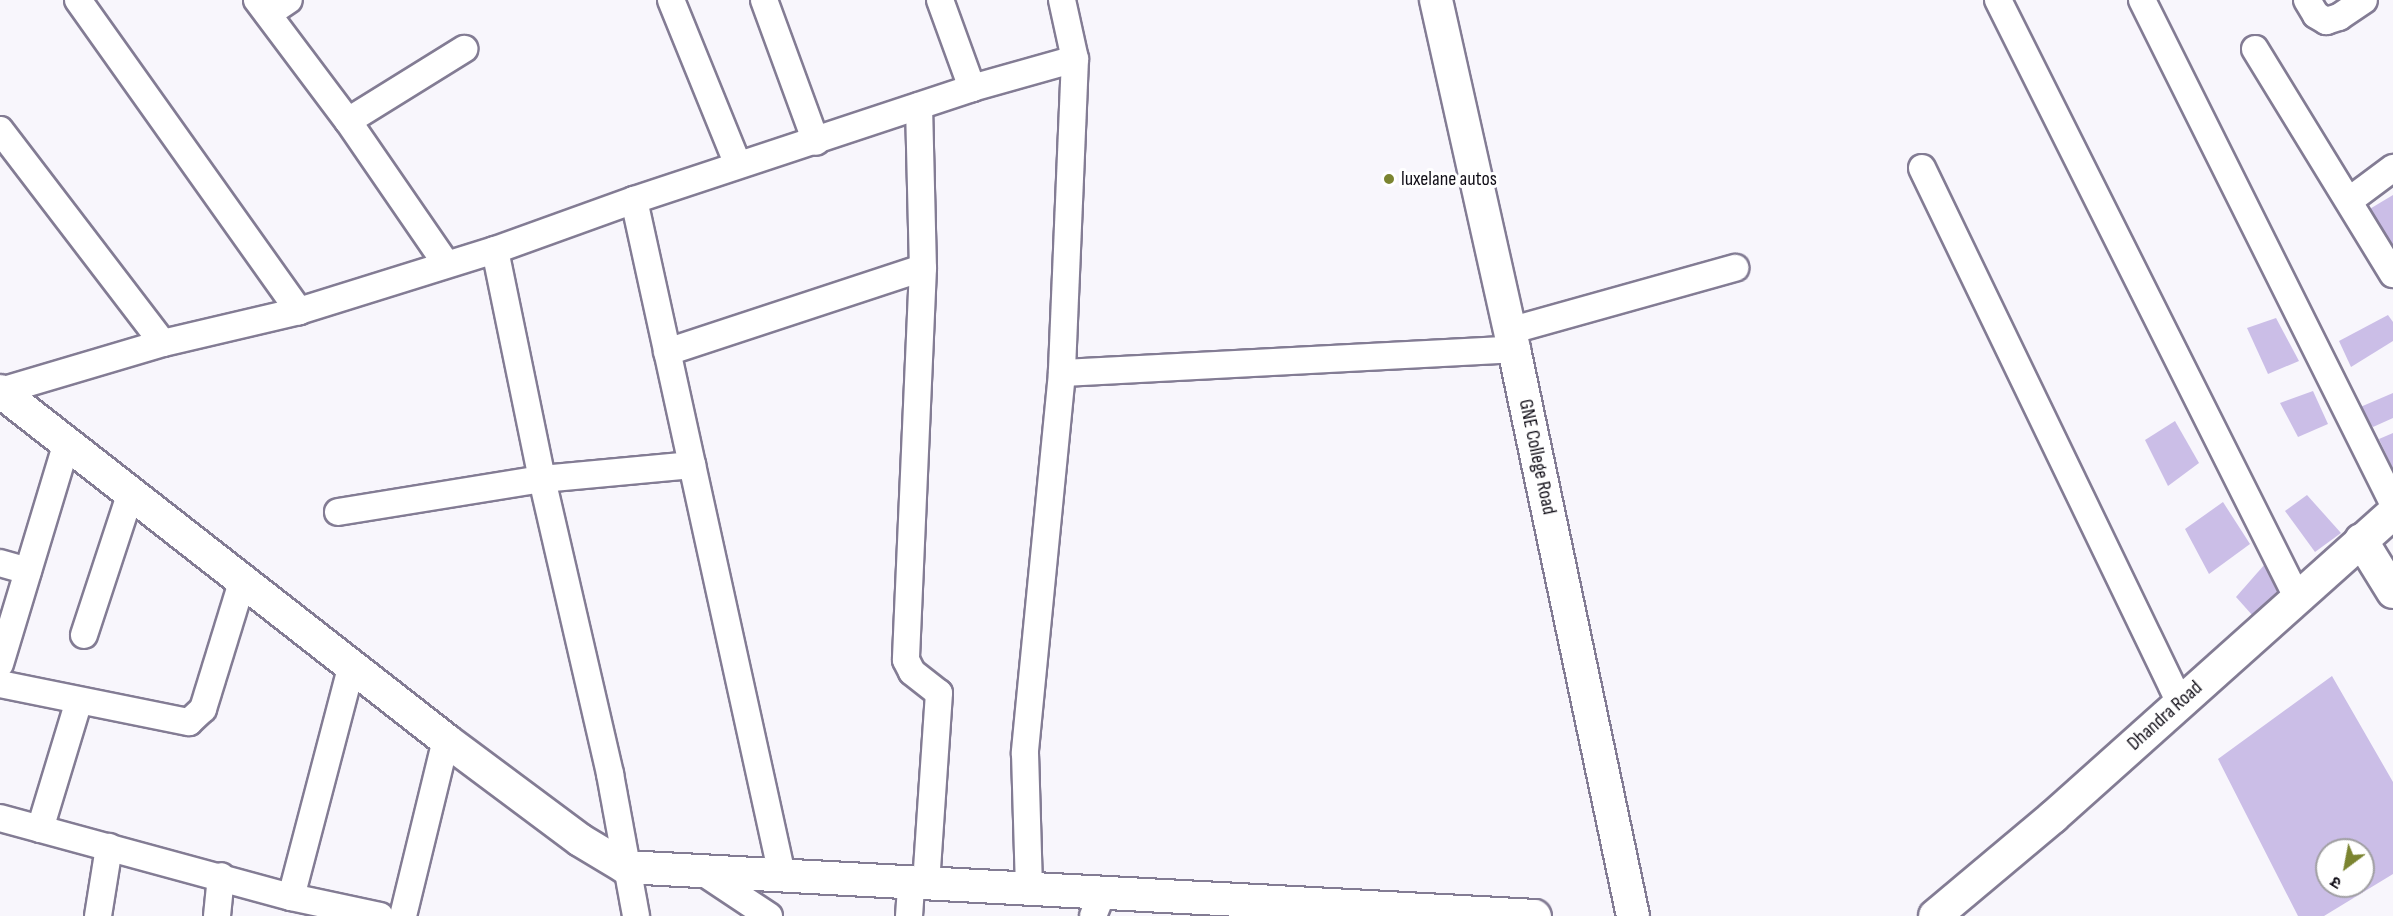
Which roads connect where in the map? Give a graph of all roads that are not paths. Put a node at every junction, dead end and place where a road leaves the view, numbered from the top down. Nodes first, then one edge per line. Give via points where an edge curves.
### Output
1 (78, 0) edge
2 (289, 0) edge
3 (671, 0) edge
4 (764, 0) edge
5 (940, 0) edge
6 (1062, 0) edge
7 (1436, 0) edge
8 (1998, 0) edge
9 (2142, 0) edge
10 (2307, 0) edge
11 (2364, 0) edge
12 (263, 7) edge
13 (464, 49) dead end
14 (2255, 49) dead end
15 (1075, 59) junction
16 (972, 88) junction
17 (920, 106) junction
18 (348, 121) junction
19 (0, 130) edge
20 (816, 142) junction
21 (738, 165) junction
22 (1922, 168) dead end
23 (2393, 168) edge
24 (634, 200) junction
25 (2350, 200) junction
26 (495, 250) junction
27 (445, 262) junction
28 (923, 268) junction
29 (1735, 268) dead end
30 (2393, 274) edge
31 (299, 310) junction
32 (1512, 340) junction
33 (163, 343) junction
34 (667, 352) junction
35 (1062, 373) junction
36 (0, 391) edge
37 (67, 442) junction
38 (692, 465) junction
39 (542, 479) junction
40 (131, 492) junction
41 (2393, 503) edge
42 (338, 512) dead end
43 (2393, 513) edge
44 (2361, 540) junction
45 (0, 563) edge
46 (28, 571) junction
47 (243, 579) junction
48 (2393, 592) edge
49 (2297, 597) junction
50 (84, 635) dead end
51 (0, 664) edge
52 (352, 664) junction
53 (0, 684) edge
54 (79, 701) junction
55 (2180, 703) junction
56 (446, 740) junction
57 (1, 822) edge
58 (40, 829) junction
59 (109, 847) junction
60 (625, 867) junction
61 (704, 873) junction
62 (782, 875) junction
63 (221, 876) junction
64 (918, 884) junction
65 (1029, 889) junction
66 (291, 897) junction
67 (1097, 905) edge
68 (1361, 912) edge
69 (98, 916) edge
70 (218, 916) edge
71 (380, 916) edge
72 (403, 916) edge
73 (636, 916) edge
74 (769, 916) edge
75 (909, 916) edge
76 (1535, 916) edge
77 (1633, 916) edge
78 (1935, 916) edge

1 - 31 street
2 - 12 street
3 - 21 street
4 - 20 street
5 - 16 street
6 - 15 street
7 - 32 street, GNE College Road
8 - 49 street
9 - 41 street
10 - 11 street via 2316,15 2326,21
12 - 18 street
13 - 18 street
14 - 25 street
15 - 16 street
15 - 35 street
16 - 17 street
17 - 20 street
17 - 28 street
18 - 27 street
19 - 33 street
20 - 21 street
21 - 24 street
22 - 55 street
23 - 25 street
24 - 26 street
24 - 34 street
25 - 30 street
26 - 27 street
26 - 39 street
27 - 31 street
28 - 34 street
28 - 64 street via 906,660 912,672 939,693
29 - 32 street
31 - 33 street
32 - 35 street
32 - 77 street, GNE College Road
33 - 36 street
34 - 38 street
35 - 65 street via 1025,753
36 - 37 street
37 - 40 street
37 - 46 street
38 - 39 street
38 - 62 street
39 - 42 street
39 - 60 street via 610,774
40 - 47 street
40 - 50 street
43 - 44 street, Dhandra Road
44 - 48 street
44 - 49 street, Dhandra Road
45 - 46 street
46 - 51 street
47 - 52 street
47 - 54 street via 203,709 196,718 180,722
49 - 55 street, Dhandra Road
52 - 56 street
52 - 66 street
53 - 54 street
54 - 58 street
55 - 78 street, Dhandra Road
56 - 60 street via 580,840
56 - 72 street
57 - 58 street
58 - 59 street
59 - 63 street
59 - 69 street
60 - 61 street
60 - 73 street
61 - 62 street
61 - 74 street
62 - 64 street
63 - 66 street
63 - 70 street
64 - 65 street
64 - 75 street
65 - 67 street
66 - 71 street
67 - 68 street
68 - 76 street

